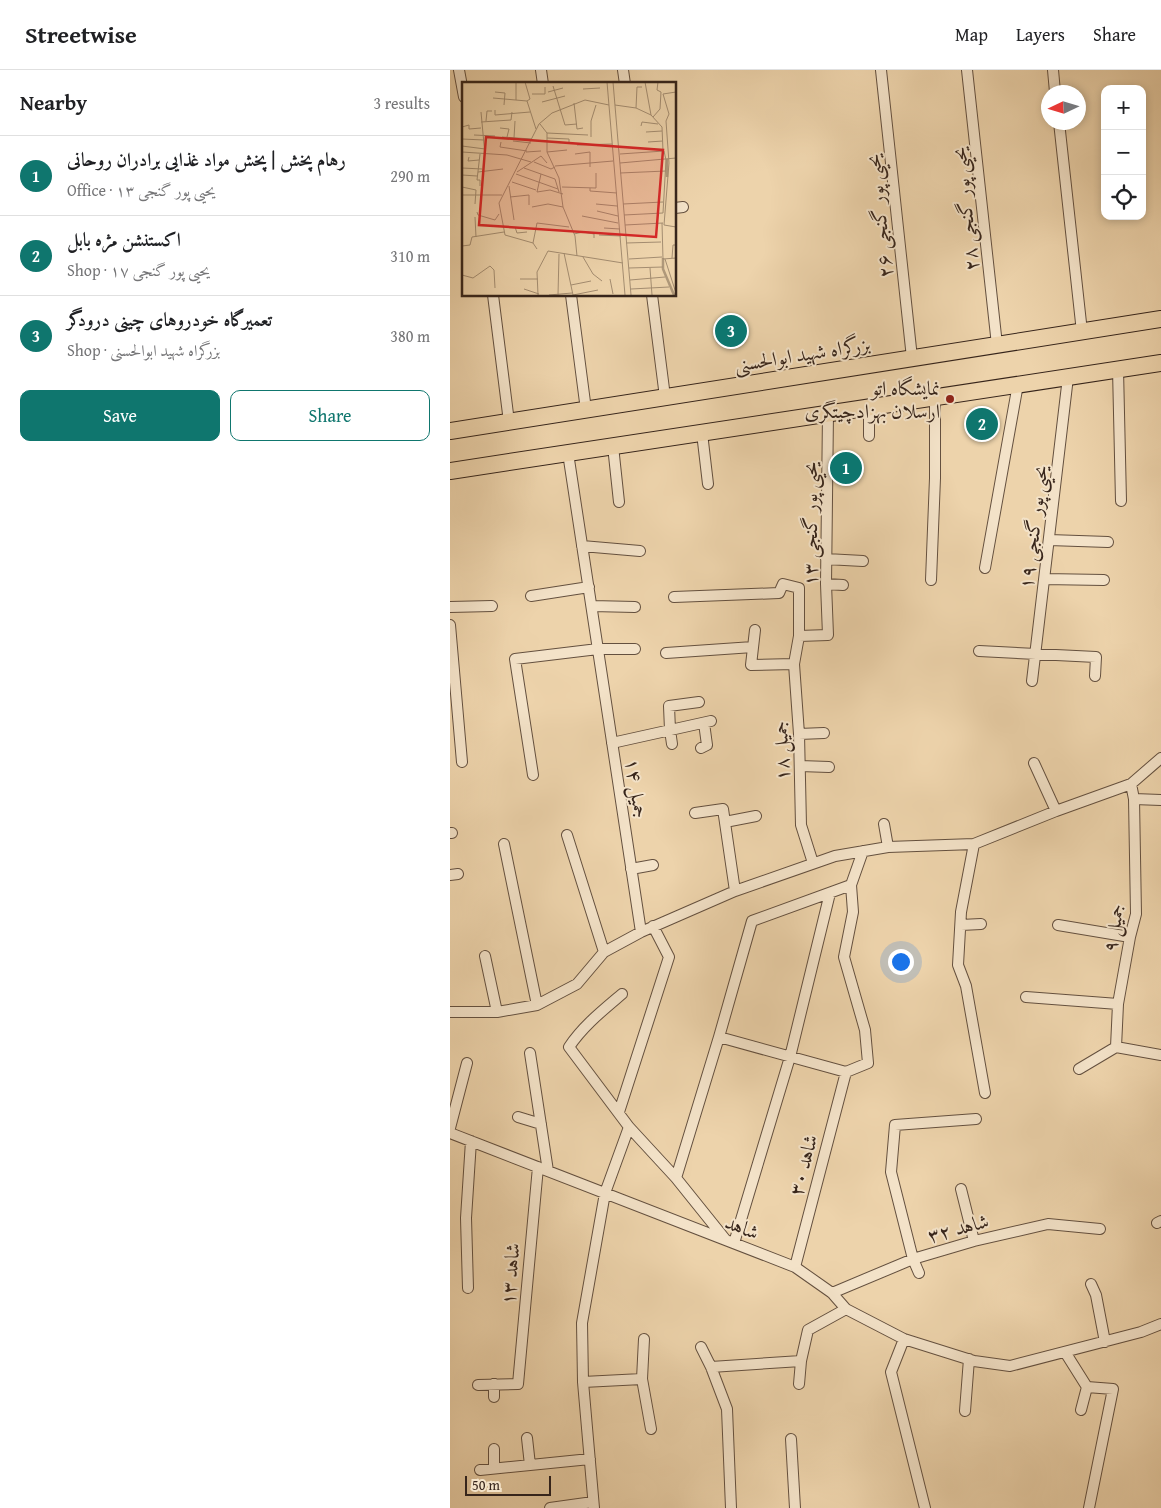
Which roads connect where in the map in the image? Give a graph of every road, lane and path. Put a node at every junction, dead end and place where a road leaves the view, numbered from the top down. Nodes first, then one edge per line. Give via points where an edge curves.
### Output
1 (459, 70) edge
2 (881, 70) edge
3 (967, 70) edge
4 (1053, 70) edge
5 (1054, 85) edge
6 (462, 86) edge
7 (1060, 130) edge
8 (493, 296) edge
9 (570, 296) edge
10 (652, 296) edge
11 (1161, 319) edge
12 (1082, 332) junction
13 (997, 345) junction
14 (912, 358) junction
15 (1161, 362) edge
16 (1118, 369) junction
17 (1068, 376) junction
18 (1018, 384) junction
19 (665, 397) junction
20 (935, 397) junction
21 (869, 407) junction
22 (586, 410) junction
23 (828, 413) junction
24 (510, 422) junction
25 (450, 431) edge
26 (702, 432) junction
27 (868, 436) dead end
28 (614, 446) junction
29 (568, 453) junction
30 (450, 471) edge
31 (708, 484) dead end
32 (1121, 501) dead end
33 (619, 502) dead end
34 (1049, 540) junction
35 (1108, 542) dead end
36 (582, 546) junction
37 (640, 551) dead end
38 (826, 559) junction
39 (863, 561) dead end
40 (985, 568) dead end
41 (1044, 579) junction
42 (931, 580) dead end
43 (1104, 580) dead end
44 (826, 584) junction
45 (843, 585) dead end
46 (589, 588) junction
47 (531, 596) dead end
48 (674, 597) dead end
49 (492, 606) dead end
50 (592, 606) junction
51 (450, 607) edge
52 (635, 607) dead end
53 (450, 625) edge
54 (755, 630) dead end
55 (800, 636) junction
56 (753, 647) junction
57 (598, 649) junction
58 (635, 649) dead end
59 (979, 651) dead end
60 (666, 653) dead end
61 (1035, 654) junction
62 (794, 664) junction
63 (1095, 676) dead end
64 (1032, 681) dead end
65 (699, 702) dead end
66 (670, 730) junction
67 (824, 733) dead end
68 (799, 734) junction
69 (612, 743) junction
70 (672, 744) dead end
71 (701, 748) dead end
72 (1161, 758) edge
73 (462, 762) dead end
74 (1034, 763) dead end
75 (800, 766) junction
76 (829, 767) dead end
77 (533, 774) dead end
78 (1131, 784) junction
79 (1134, 799) junction
80 (1161, 800) edge
81 (1056, 811) junction
82 (695, 813) dead end
83 (756, 816) dead end
84 (725, 822) junction
85 (884, 824) dead end
86 (567, 835) dead end
87 (504, 844) dead end
88 (974, 844) junction
89 (888, 847) junction
90 (863, 851) junction
91 (813, 863) junction
92 (653, 865) dead end
93 (631, 869) junction
94 (851, 885) junction
95 (735, 891) junction
96 (830, 893) junction
97 (981, 924) dead end
98 (1058, 924) dead end
99 (960, 925) junction
100 (653, 926) junction
101 (641, 932) junction
102 (1130, 937) junction
103 (604, 952) junction
104 (485, 956) dead end
105 (622, 994) dead end
106 (1026, 997) dead end
107 (1118, 1004) junction
108 (536, 1005) junction
109 (450, 1012) edge
110 (497, 1012) junction
111 (719, 1037) junction
112 (1116, 1047) junction
113 (530, 1053) dead end
114 (1161, 1055) edge
115 (790, 1057) junction
116 (467, 1063) dead end
117 (1080, 1069) dead end
118 (846, 1072) junction
119 (985, 1093) dead end
120 (619, 1112) junction
121 (518, 1117) dead end
122 (976, 1119) dead end
123 (541, 1124) junction
124 (629, 1127) junction
125 (450, 1128) edge
126 (450, 1133) edge
127 (471, 1141) junction
128 (538, 1167) junction
129 (548, 1171) junction
130 (676, 1178) junction
131 (961, 1189) dead end
132 (605, 1193) junction
133 (1100, 1229) dead end
134 (729, 1241) junction
135 (974, 1241) junction
136 (913, 1259) junction
137 (795, 1266) junction
138 (918, 1273) dead end
139 (1092, 1284) dead end
140 (468, 1288) dead end
141 (832, 1293) junction
142 (846, 1309) junction
143 (1161, 1324) edge
144 (644, 1339) dead end
145 (904, 1339) junction
146 (1105, 1342) junction
147 (700, 1347) dead end
148 (1065, 1352) junction
149 (969, 1359) junction
150 (801, 1361) junction
151 (711, 1367) junction
152 (642, 1379) junction
153 (583, 1382) junction
154 (494, 1384) junction
155 (799, 1384) dead end
156 (478, 1385) dead end
157 (1087, 1386) junction
158 (494, 1397) dead end
159 (1081, 1410) dead end
160 (965, 1411) dead end
161 (651, 1429) dead end
162 (527, 1438) dead end
163 (791, 1439) dead end
164 (494, 1450) dead end
165 (590, 1459) junction
166 (530, 1465) junction
167 (494, 1468) junction
168 (480, 1470) dead end
169 (593, 1505) edge
170 (550, 1508) edge
171 (731, 1508) edge
172 (795, 1508) edge
173 (925, 1508) edge
174 (1090, 1508) edge

1 - 6 street
2 - 14 street, یحیی پور گنجی ۲۶
3 - 13 street, یحیی پور گنجی ۲۸
4 - 5 street
7 - 12 street
8 - 24 street
9 - 22 street
10 - 19 street
11 - 12 main road, بزرگراه شهید ابوالحسنی
12 - 13 main road, بزرگراه شهید ابوالحسنی
13 - 14 main road, بزرگراه شهید ابوالحسنی
14 - 19 main road, بزرگراه شهید ابوالحسنی
15 - 16 main road
16 - 17 main road
16 - 32 street
17 - 18 main road
17 - 34 street, یحیی پور گنجی ۱۹
18 - 20 main road
18 - 40 street
19 - 22 main road, بزرگراه شهید ابوالحسنی
20 - 21 main road
20 - 42 street
21 - 23 main road
21 - 27 street
22 - 24 main road, بزرگراه شهید ابوالحسنی
23 - 26 main road
23 - 38 street, یحیی پور گنجی ۱۳
24 - 25 main road, بزرگراه شهید ابوالحسنی
26 - 28 main road
26 - 31 street
28 - 29 main road
28 - 33 street
29 - 30 main road
29 - 36 street, جمیل ۱۴
34 - 35 street
34 - 41 street, یحیی پور گنجی ۱۹
36 - 37 street
36 - 46 street, جمیل ۱۴
38 - 39 street
38 - 44 street, یحیی پور گنجی ۱۳
41 - 43 street
41 - 61 street, یحیی پور گنجی ۱۹
44 - 45 street
44 - 55 street, یحیی پور گنجی ۱۳ via 828,635
46 - 47 street
46 - 50 street, جمیل ۱۴
48 - 55 street, جمیل ۱۸ via 780,593 782,584 799,588
49 - 51 street
50 - 52 street
50 - 57 street, جمیل ۱۴
53 - 73 street
54 - 56 street
55 - 62 street, جمیل ۱۸
56 - 60 street
56 - 62 street via 751,665
57 - 58 street
57 - 69 street, جمیل ۱۴
57 - 77 street via 515,659
59 - 61 street
61 - 63 street via 1096,657
61 - 64 street, یحیی پور گنجی ۱۹
62 - 68 street, جمیل ۱۸
65 - 66 street via 669,706
66 - 69 street
66 - 70 street
66 - 71 street via 708,722 708,745
67 - 68 street
68 - 75 street, جمیل ۱۸
69 - 93 street, جمیل ۱۴
72 - 78 street
74 - 81 street
75 - 76 street
75 - 91 street, جمیل ۱۸ via 801,825
78 - 79 street, جمیل ۹
78 - 81 street
79 - 80 street
79 - 102 street, جمیل ۹ via 1136,914
81 - 88 street
82 - 84 street via 723,809
83 - 84 street
84 - 95 street
85 - 89 street
86 - 103 street
87 - 108 street
88 - 89 street
88 - 99 street
89 - 90 street
90 - 91 street
90 - 94 street
91 - 95 street
92 - 93 street
93 - 101 street, جمیل ۱۴
94 - 96 street
94 - 118 street via 853,912 844,957 865,1030 868,1063
95 - 100 street
96 - 111 street via 752,921
96 - 115 street
97 - 99 street
98 - 102 street
99 - 119 street via 958,965 966,986
100 - 101 street
100 - 120 street via 670,957
101 - 103 street
102 - 107 street, جمیل ۹
103 - 108 street via 577,984
104 - 110 street
105 - 120 street via 590,1021 569,1047
106 - 107 street
107 - 112 street, جمیل ۹
108 - 110 street
109 - 110 street
111 - 115 street
111 - 130 street
112 - 114 street
112 - 117 street
113 - 123 street
115 - 118 street
115 - 134 street
116 - 125 street
118 - 137 street, شاهد ۳۰
120 - 124 street
121 - 123 street
122 - 136 street via 895,1125 892,1172
123 - 129 street
124 - 130 street
124 - 132 street
126 - 127 street, شاهد
127 - 128 street, شاهد
127 - 140 street via 466,1218
128 - 129 street, شاهد
128 - 154 street, شاهد ۱۳ via 518,1384
129 - 132 street, شاهد
130 - 134 street
131 - 135 street
132 - 134 street, شاهد
132 - 153 street via 582,1323
133 - 135 street, شاهد ۳۲ via 1048,1224
134 - 137 street, شاهد
135 - 136 street, شاهد ۳۲
136 - 138 street
136 - 141 street, شاهد ۳۲
137 - 141 street, شاهد
139 - 146 street
141 - 142 street, شاهد
142 - 145 street, شاهد
142 - 150 street via 808,1330
143 - 146 street
144 - 152 street
145 - 149 street, شاهد
145 - 173 street via 891,1372
146 - 148 street
147 - 151 street
148 - 149 street, شاهد via 1010,1366
148 - 157 street
149 - 160 street
150 - 151 street
150 - 155 street
151 - 171 street via 727,1409
152 - 153 street
152 - 161 street
153 - 165 street
154 - 156 street
154 - 158 street
157 - 159 street
157 - 174 street via 1113,1389
162 - 166 street
163 - 172 street
164 - 167 street
165 - 166 street
165 - 169 street
166 - 167 street
167 - 168 street
169 - 170 street

